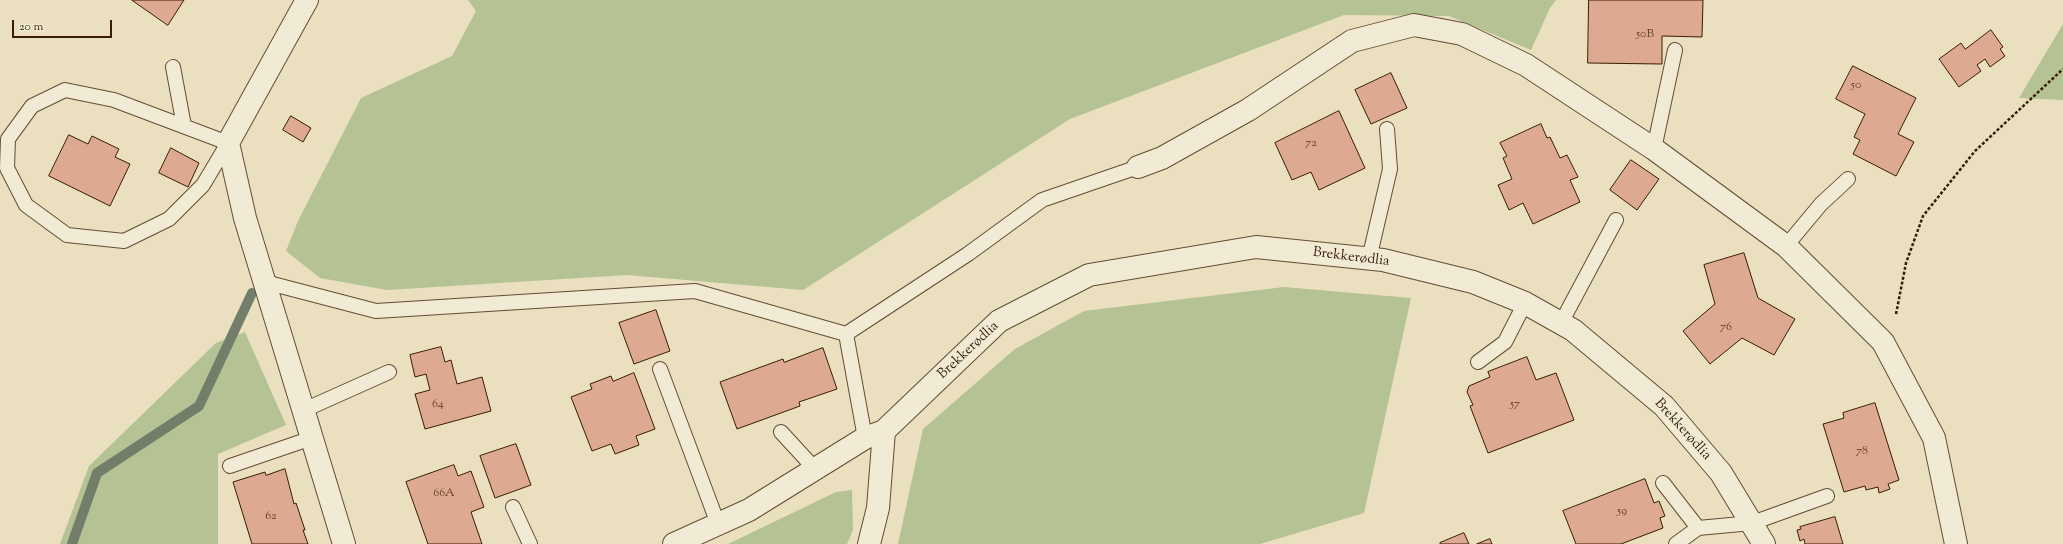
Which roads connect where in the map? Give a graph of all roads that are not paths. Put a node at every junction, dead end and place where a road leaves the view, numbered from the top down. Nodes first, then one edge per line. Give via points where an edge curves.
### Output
1 (307, 0) edge
2 (1675, 50) dead end
3 (173, 67) dead end
4 (184, 126) junction
5 (1387, 129) dead end
6 (228, 143) junction
7 (1654, 149) junction
8 (1138, 167) joint
9 (1848, 179) dead end
10 (1616, 220) dead end
11 (1786, 246) junction
12 (1370, 259) junction
13 (265, 282) junction
14 (1525, 303) junction
15 (1561, 323) junction
16 (846, 334) junction
17 (1478, 362) dead end
18 (660, 369) dead end
19 (389, 372) dead end
20 (304, 410) junction
21 (781, 432) dead end
22 (874, 434) junction
23 (312, 438) junction
24 (230, 466) dead end
25 (815, 469) junction
26 (1663, 483) dead end
27 (1827, 496) dead end
28 (513, 507) dead end
29 (1752, 523) junction
30 (718, 524) junction
31 (1698, 528) junction
32 (344, 544) edge
33 (530, 544) edge
34 (674, 544) edge
35 (869, 544) edge
36 (1676, 544) edge
37 (1764, 544) edge
38 (1956, 544) edge

1 - 6 street
2 - 7 lane
3 - 4 lane
4 - 6 lane
4 - 6 lane via 114,100 65,90 32,106 8,139 7,168 26,204 68,235 124,242 169,219 203,185
5 - 12 lane via 1390,169
6 - 13 street via 245,218
7 - 8 street via 1526,65 1462,34 1414,25 1352,41 1248,110 1162,158
7 - 11 street
8 - 16 lane via 1042,200 968,254
9 - 11 lane via 1821,204
10 - 15 lane
11 - 38 street via 1883,342 1934,438
12 - 14 street, Brekkerødlia via 1473,282
12 - 22 street, Brekkerødlia via 1256,247 1088,275 999,321
13 - 16 lane via 376,311 695,291
13 - 20 street
14 - 15 street, Brekkerødlia
14 - 17 lane via 1505,342
15 - 29 street, Brekkerødlia via 1573,330 1664,406 1721,473
16 - 22 lane
18 - 30 lane
19 - 20 lane
20 - 23 street
21 - 25 lane
22 - 25 street, Brekkerødlia
22 - 35 street via 878,508
23 - 24 lane
23 - 32 street
25 - 30 street, Brekkerødlia via 749,510
26 - 31 lane
27 - 29 lane
28 - 33 lane
29 - 31 lane
29 - 37 street, Brekkerødlia
30 - 34 street, Brekkerødlia
31 - 36 lane

